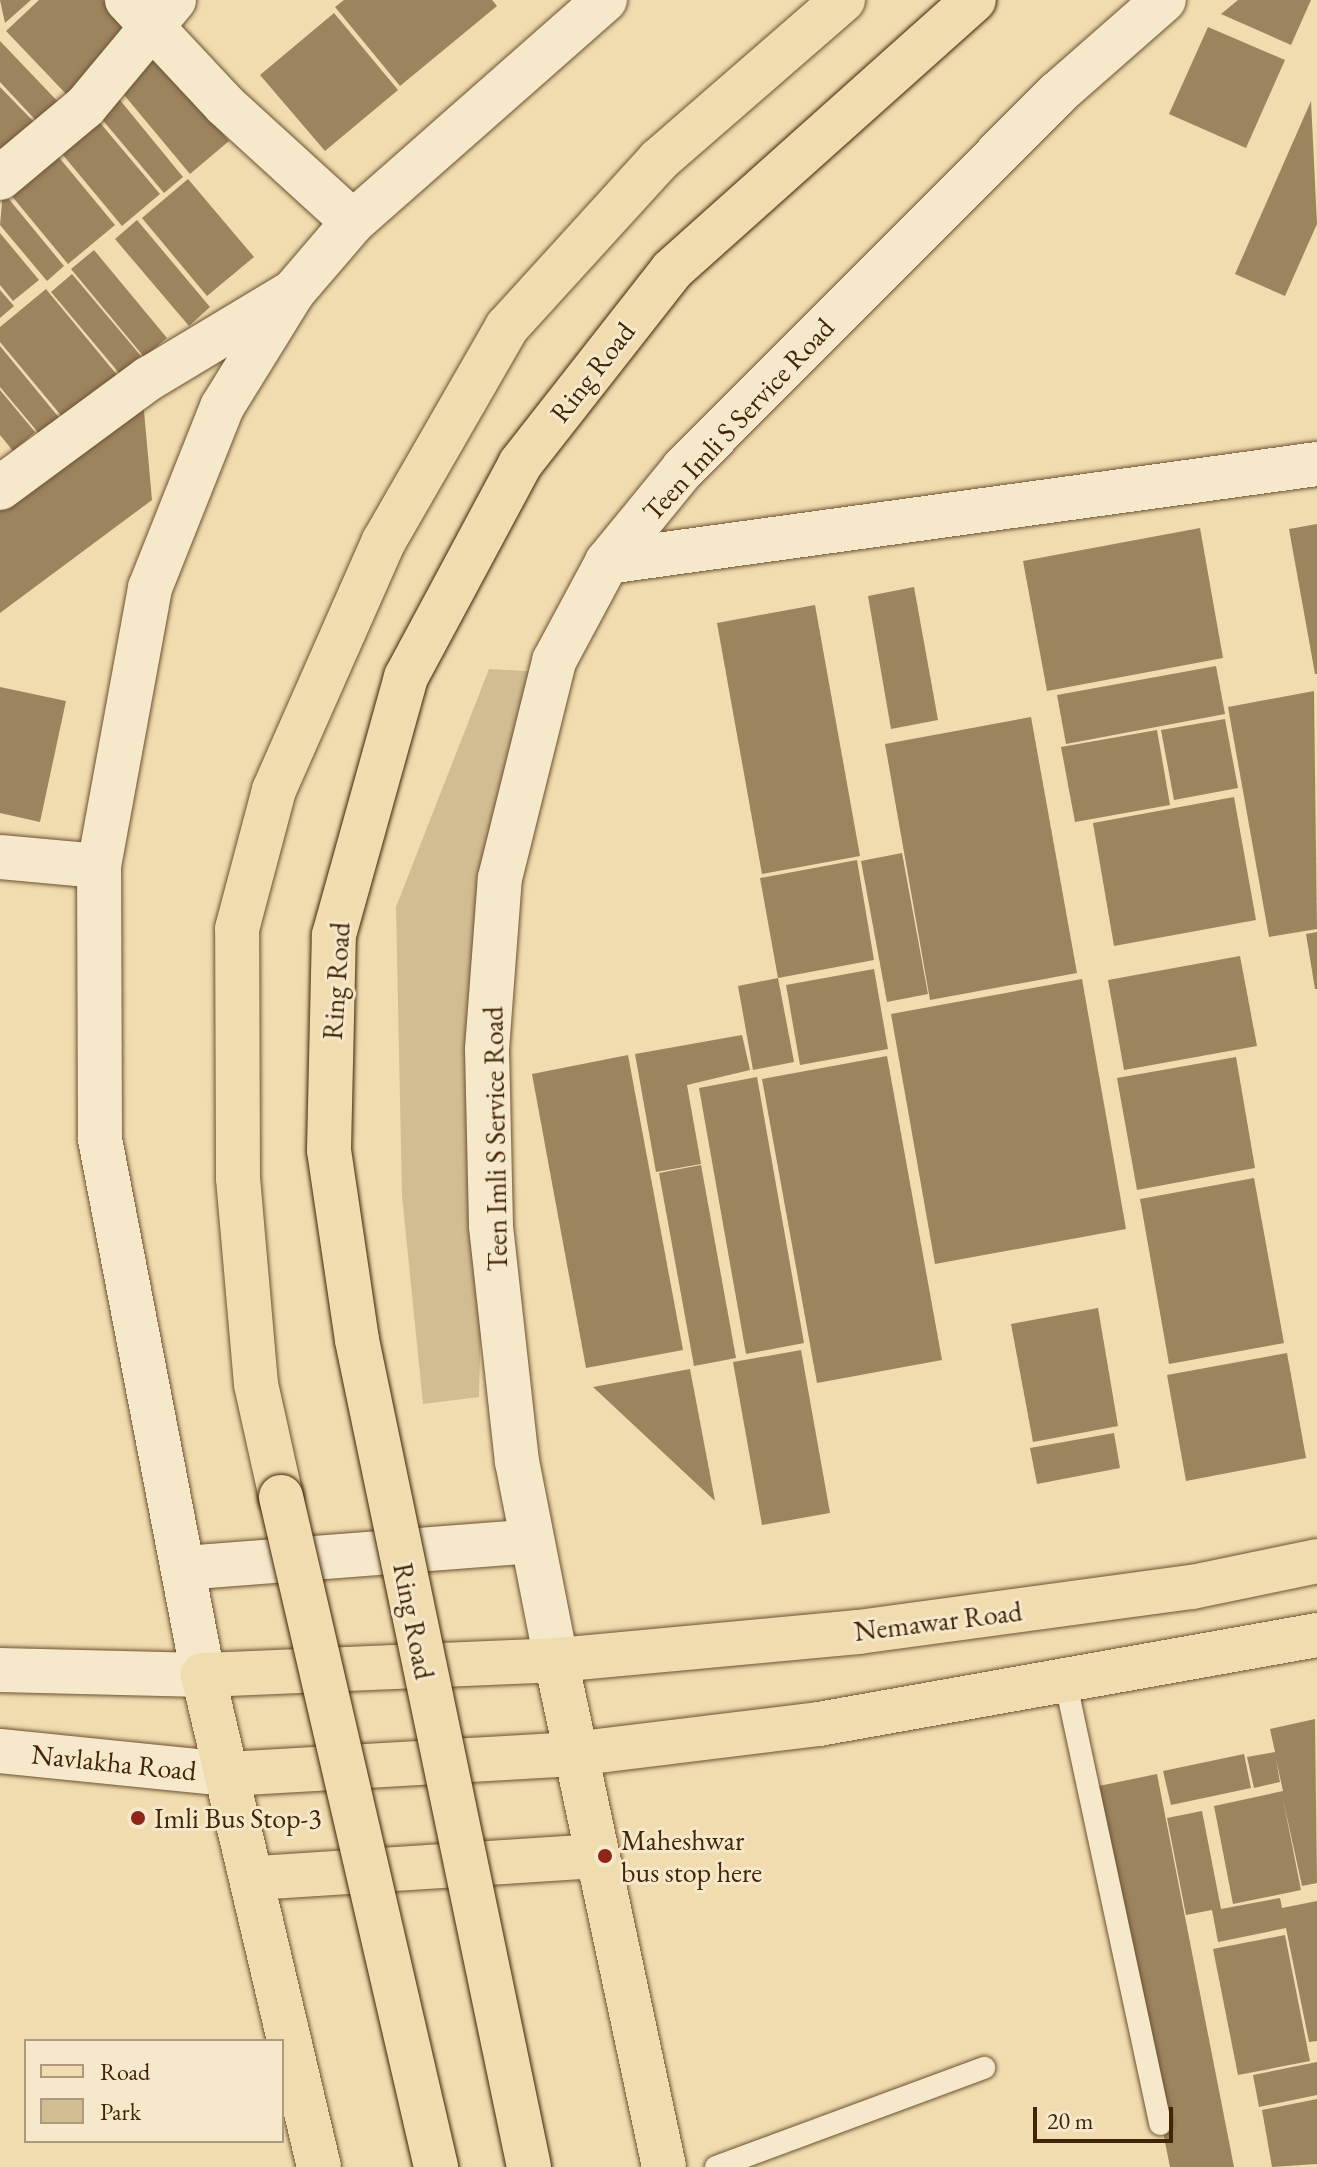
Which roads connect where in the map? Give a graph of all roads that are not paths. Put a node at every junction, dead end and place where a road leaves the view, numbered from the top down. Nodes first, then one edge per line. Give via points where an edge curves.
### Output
1 (605, 0) edge
2 (843, 0) edge
3 (974, 0) edge
4 (1164, 0) edge
5 (151, 8) edge
6 (0, 178) edge
7 (353, 222) junction
8 (293, 292) junction
9 (1317, 464) edge
10 (0, 488) edge
11 (607, 562) junction
12 (0, 857) edge
13 (99, 866) junction
14 (531, 1541) junction
15 (1317, 1561) edge
16 (184, 1568) junction
17 (1192, 1587) junction
18 (1317, 1635) edge
19 (1203, 1657) junction
20 (556, 1660) junction
21 (0, 1670) edge
22 (203, 1675) junction
23 (1066, 1684) junction
24 (0, 1751) edge
25 (574, 1754) junction
26 (228, 1774) junction
27 (594, 1856) junction
28 (257, 1878) junction
29 (984, 2068) dead end
30 (1160, 2124) dead end
31 (319, 2167) edge
32 (436, 2167) edge
33 (529, 2167) edge
34 (664, 2167) edge
35 (716, 2167) edge

1 - 7 street
2 - 32 main road, bridge via 659,160 507,327 372,568 274,790 237,929 238,1178 256,1384
3 - 33 main road, Ring Road, bridge via 672,270 520,464 406,677 334,935 329,1150 357,1340
4 - 11 street, Teen Imli S Service Road via 1058,93 694,458
5 - 6 street via 85,107
5 - 7 street via 225,105
7 - 8 street
8 - 10 street via 148,379
8 - 13 street via 222,407 150,588
9 - 11 street
11 - 14 street, Teen Imli S Service Road via 554,661 500,878 487,1049 491,1225
12 - 13 street
13 - 16 street via 100,1139
14 - 16 street
14 - 20 street, Teen Imli S Service Road
15 - 17 main road, Nemawar Road
16 - 22 street
17 - 19 main road
17 - 20 main road, Nemawar Road via 858,1632
18 - 19 main road
19 - 23 main road
20 - 22 main road, Nemawar Road
20 - 25 main road
21 - 22 street
22 - 26 main road
23 - 25 main road
23 - 30 lane
24 - 26 street, Navlakha Road
25 - 26 main road
25 - 27 main road
26 - 28 main road
27 - 28 main road
27 - 34 main road
28 - 31 main road
29 - 35 lane

